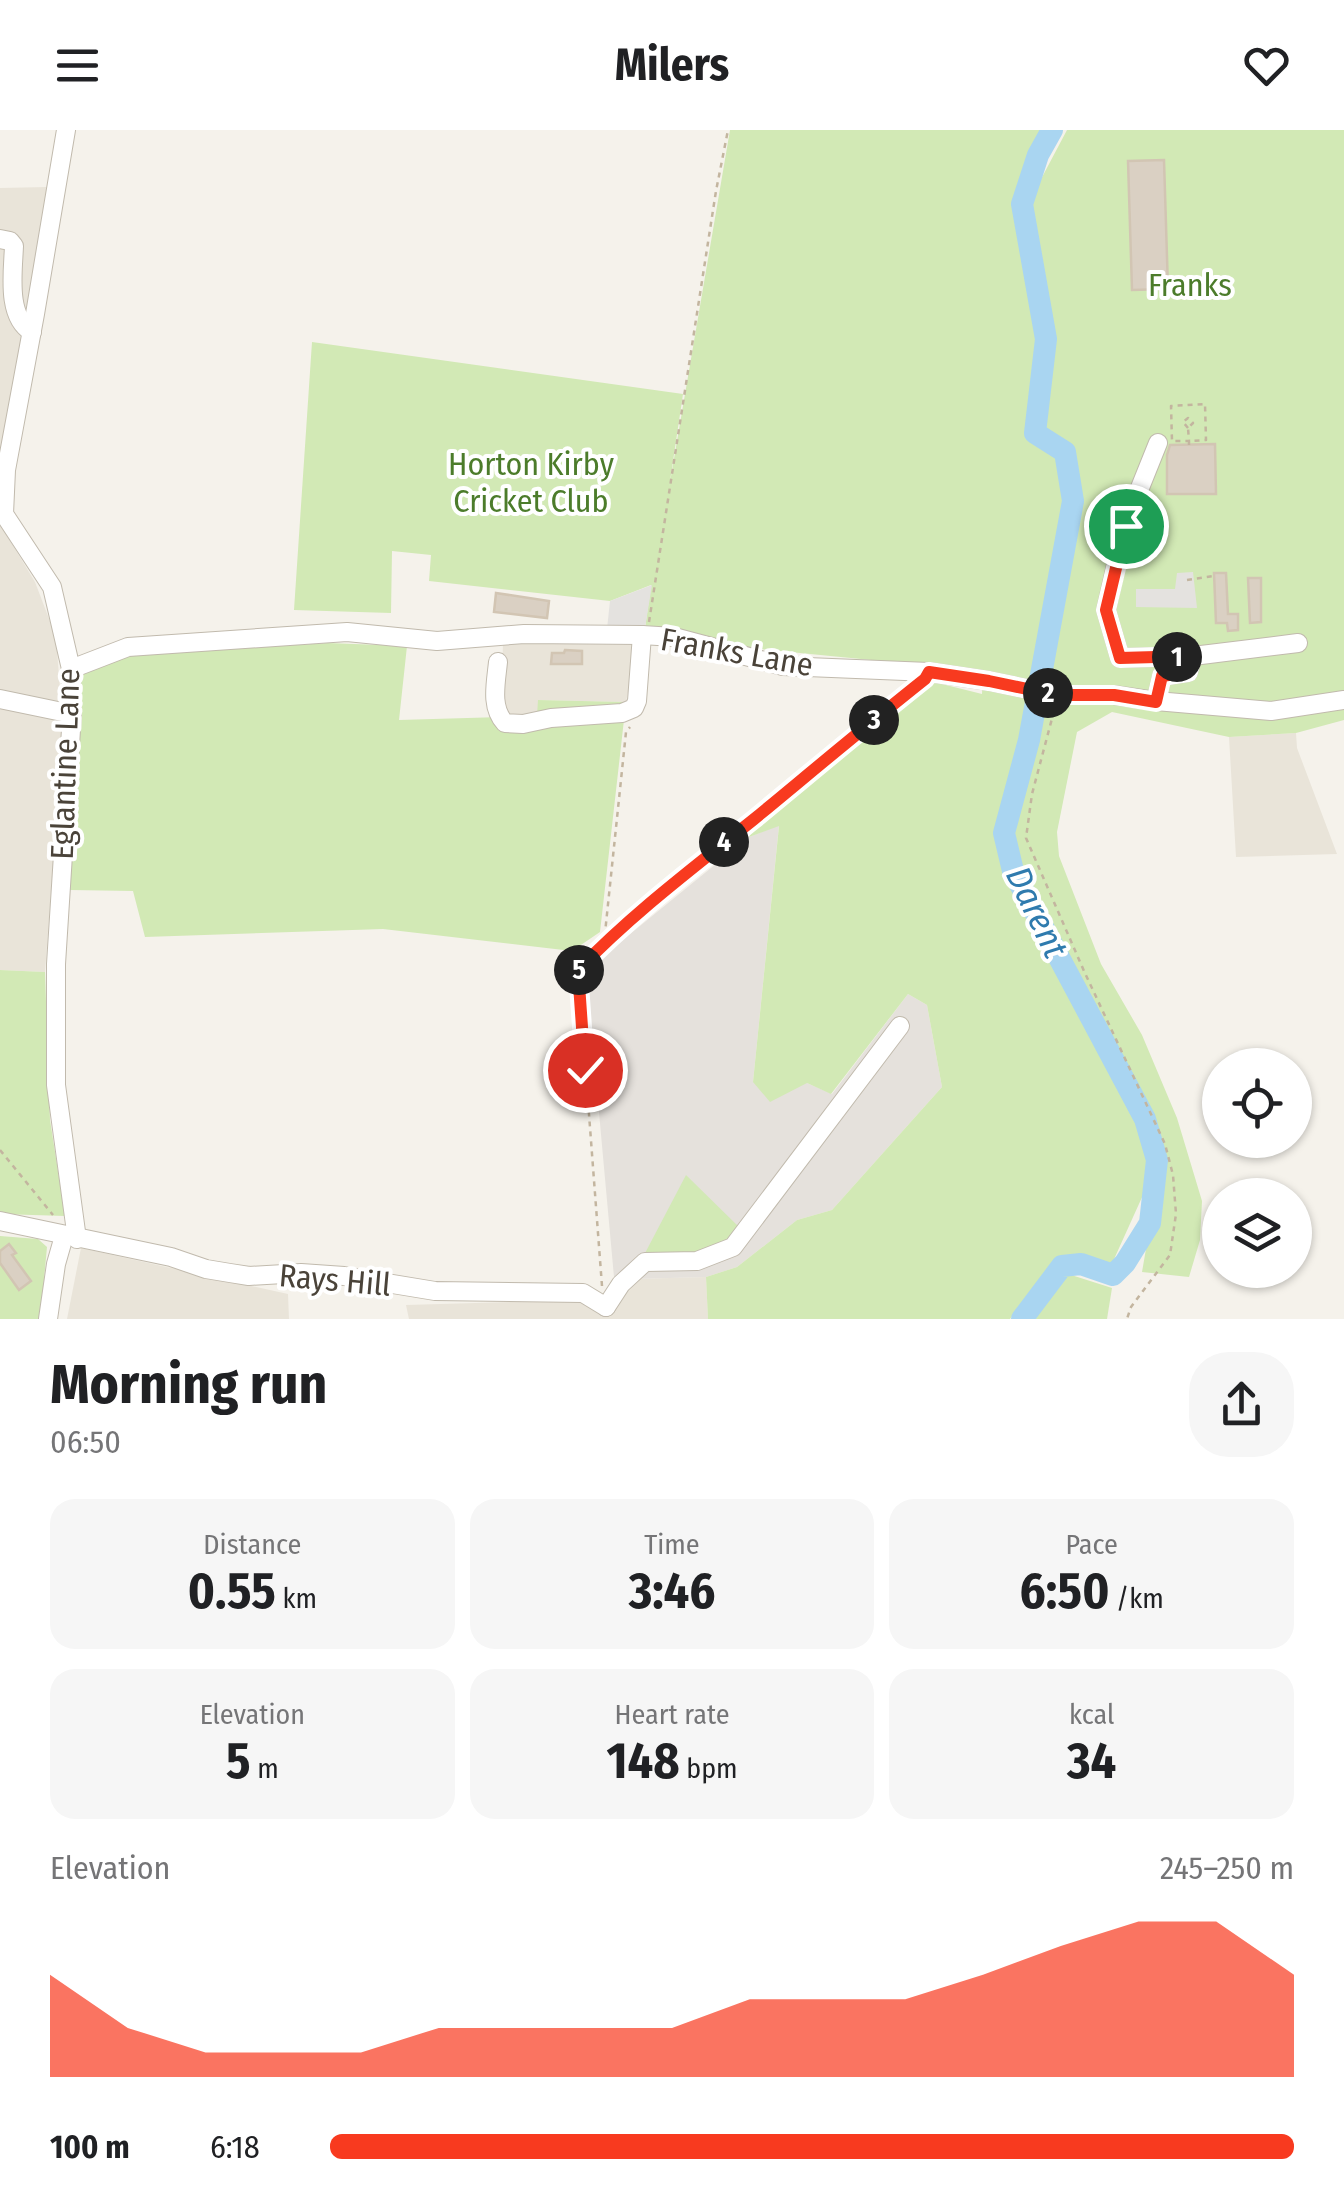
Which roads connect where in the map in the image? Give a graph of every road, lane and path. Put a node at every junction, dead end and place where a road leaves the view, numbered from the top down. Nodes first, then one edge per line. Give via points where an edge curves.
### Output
1 (66, 130) edge
2 (728, 130) edge
3 (0, 239) edge
4 (32, 332) junction
5 (1188, 405) junction
6 (1188, 418) junction
7 (1183, 422) junction
8 (1206, 422) junction
9 (1172, 423) junction
10 (1193, 423) junction
11 (1188, 428) junction
12 (1158, 443) dead end
13 (1189, 443) junction
14 (2, 514) edge
15 (1214, 576) dead end
16 (1187, 580) dead end
17 (644, 635) junction
18 (1298, 643) dead end
19 (1192, 656) junction
20 (498, 662) dead end
21 (72, 668) junction
22 (929, 672) junction
23 (1056, 695) junction
24 (0, 699) edge
25 (1344, 700) edge
26 (1156, 702) junction
27 (72, 714) junction
28 (638, 717) dead end
29 (578, 970) junction
30 (900, 1026) dead end
31 (0, 1150) edge
32 (54, 1216) dead end
33 (0, 1221) edge
34 (71, 1238) junction
35 (608, 1313) edge
36 (48, 1319) edge
37 (1127, 1319) edge

1 - 4 street, Eglantine Lane
2 - 17 path
3 - 4 street via 14,246 17,316
4 - 14 street, Eglantine Lane
5 - 6 path
5 - 8 path via 1205,404
5 - 9 path via 1171,406
6 - 7 path
6 - 10 path
7 - 9 path
7 - 11 path
8 - 10 path
8 - 13 path via 1206,440
9 - 13 path via 1172,440
10 - 11 path
11 - 13 path
12 - 19 street via 1126,526 1106,610 1120,658
14 - 21 street, Eglantine Lane via 52,588
15 - 16 path
17 - 20 street via 638,701 622,713 506,724 496,704
17 - 21 street, Franks Lane via 437,641 348,632 128,647
17 - 22 street, Franks Lane via 783,666
18 - 19 street
19 - 26 street via 1188,672 1162,676
21 - 27 street, Eglantine Lane
22 - 23 street, Franks Lane
22 - 29 path via 681,875
23 - 26 street, Franks Lane
23 - 37 path via 1026,838 1165,1144 1173,1175 1170,1255
24 - 27 street
25 - 26 street, Franks Lane via 1271,712
27 - 34 street, Eglantine Lane via 56,964 56,1086 74,1207
28 - 29 path via 626,732 605,934
29 - 35 path via 599,1272
30 - 35 street via 733,1247 698,1261 645,1262 621,1284
31 - 32 path
33 - 34 street, Rays Hill
34 - 35 street, Rays Hill via 230,1274 344,1276 435,1291 583,1292
34 - 36 street, Eglantine Lane via 56,1264

